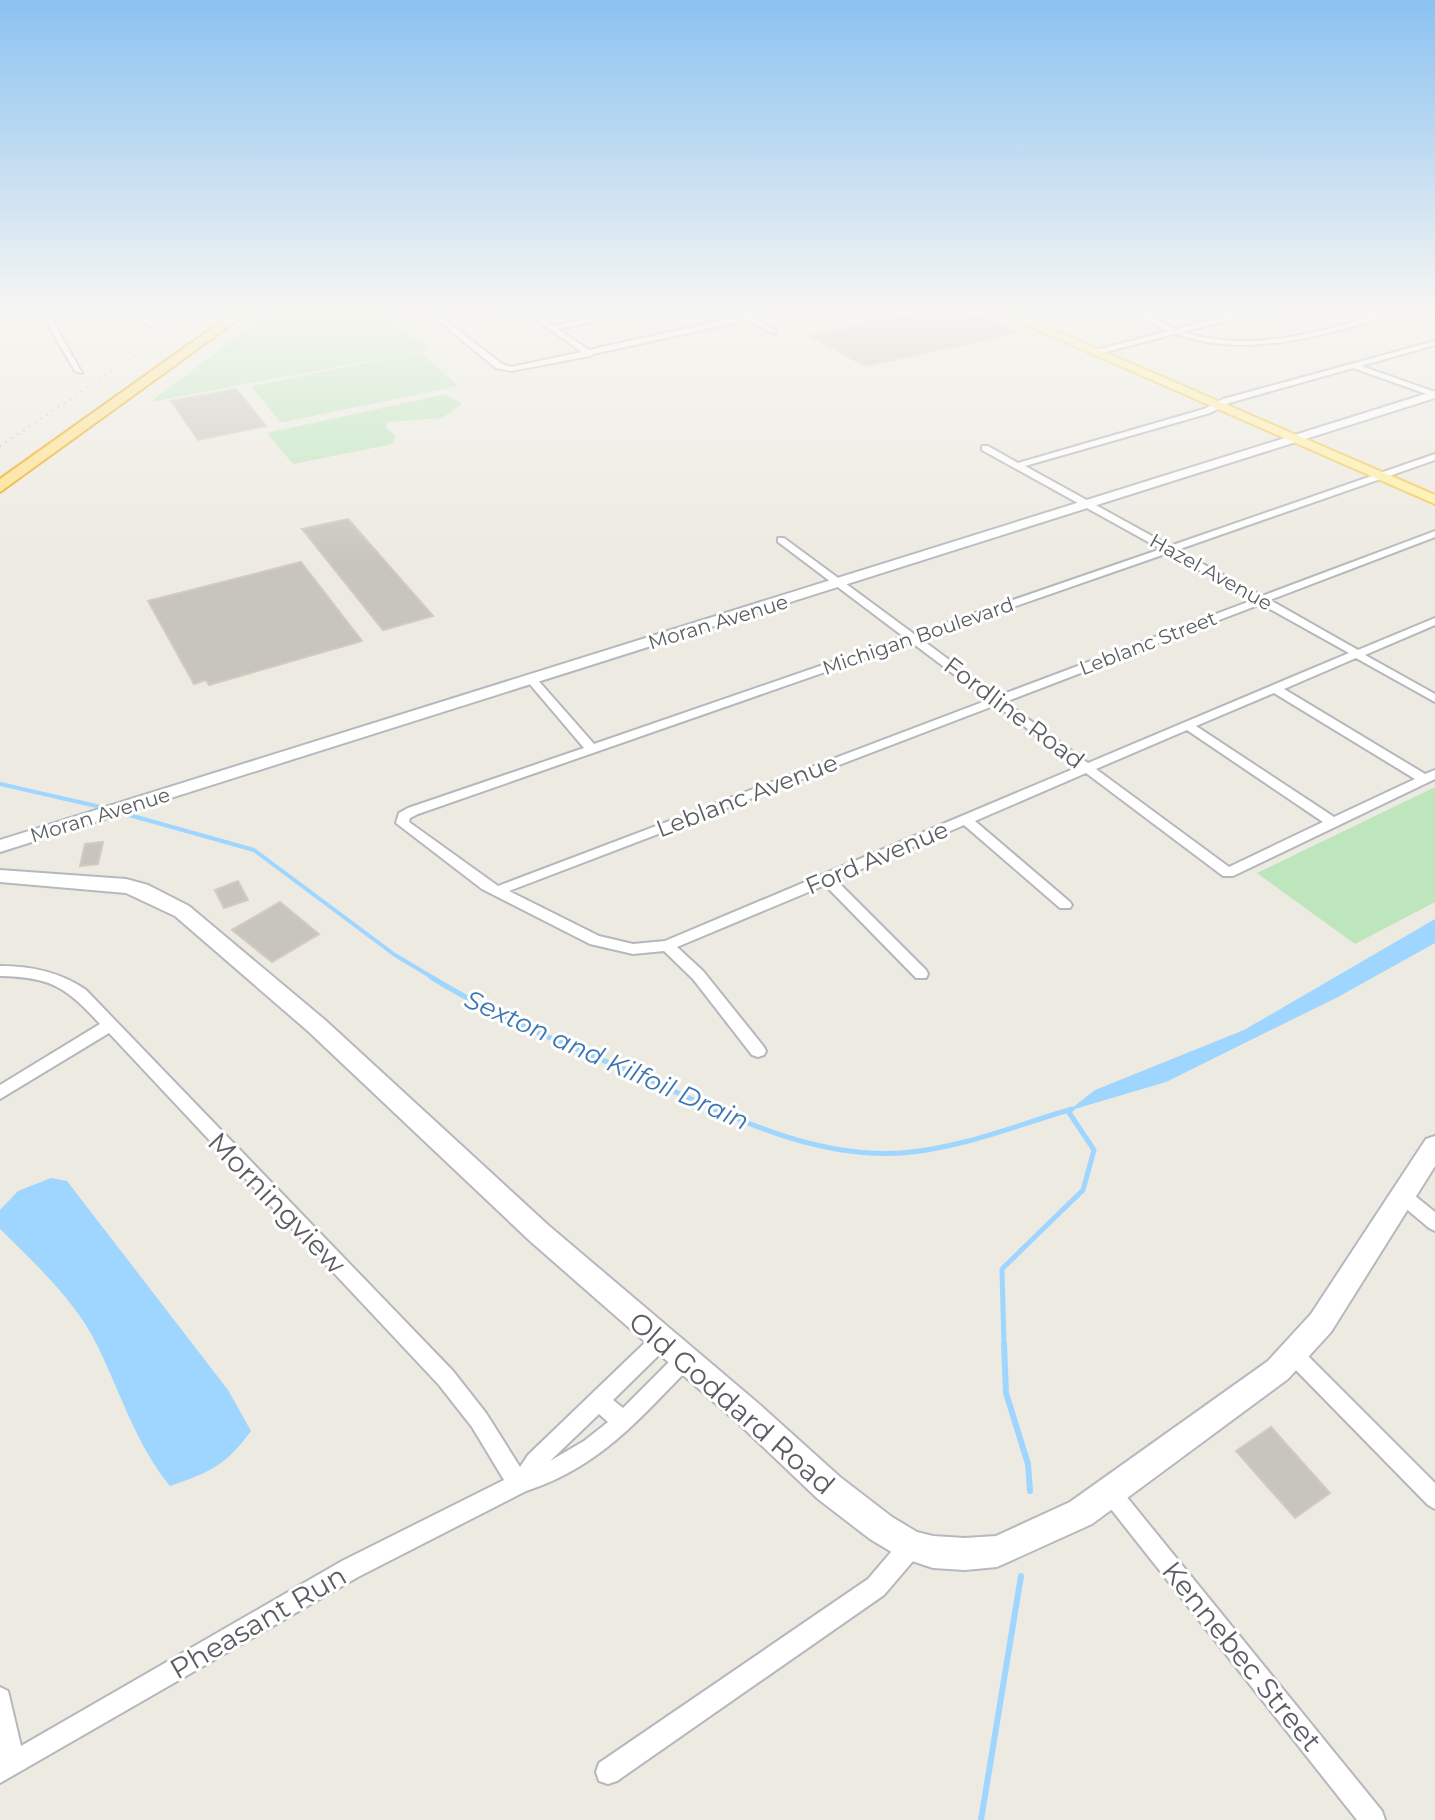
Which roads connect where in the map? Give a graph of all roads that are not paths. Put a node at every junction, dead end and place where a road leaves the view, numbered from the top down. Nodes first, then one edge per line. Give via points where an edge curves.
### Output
1 (107, 396) edge
2 (126, 396) edge
3 (1194, 396) edge
4 (1244, 396) edge
5 (1428, 396) edge
6 (1217, 406) junction
7 (1291, 439) junction
8 (985, 448) dead end
9 (1435, 457) edge
10 (1017, 466) junction
11 (0, 471) edge
12 (1381, 477) junction
13 (0, 487) edge
14 (1435, 500) edge
15 (1089, 505) junction
16 (1435, 534) edge
17 (781, 540) dead end
18 (1170, 550) junction
19 (839, 584) junction
20 (1261, 600) junction
21 (1434, 623) edge
22 (913, 638) junction
23 (1357, 654) junction
24 (532, 680) junction
25 (1275, 689) junction
26 (1435, 699) edge
27 (996, 700) junction
28 (1188, 726) junction
29 (592, 749) junction
30 (1087, 768) junction
31 (1430, 777) edge
32 (966, 820) junction
33 (1333, 823) junction
34 (0, 846) edge
35 (0, 876) edge
36 (827, 879) junction
37 (497, 891) junction
38 (1065, 905) dead end
39 (667, 946) junction
40 (0, 971) edge
41 (921, 974) dead end
42 (108, 1026) junction
43 (758, 1051) dead end
44 (0, 1093) edge
45 (1435, 1146) edge
46 (1403, 1196) junction
47 (1435, 1223) edge
48 (661, 1340) junction
49 (1294, 1355) junction
50 (685, 1359) junction
51 (600, 1401) junction
52 (623, 1422) junction
53 (520, 1483) junction
54 (1110, 1492) junction
55 (1435, 1498) edge
56 (911, 1546) junction
57 (0, 1699) edge
58 (6, 1768) edge
59 (608, 1772) dead end
60 (1373, 1820) edge

1 - 11 highway
2 - 13 highway
3 - 6 main road
4 - 6 street
5 - 7 street, Moran Avenue
6 - 7 main road
6 - 10 street
7 - 12 main road
7 - 15 street, Moran Avenue
8 - 10 street, Hazel Avenue
9 - 12 street, Michigan Boulevard
10 - 15 street, Hazel Avenue
12 - 14 main road
12 - 18 street, Michigan Boulevard
15 - 18 street, Hazel Avenue
15 - 19 street, Moran Avenue
16 - 20 street, Leblanc Street
17 - 19 street, Fordline Road
18 - 20 street, Hazel Avenue
18 - 22 street, Michigan Boulevard
19 - 22 street, Fordline Road
19 - 24 street, Moran Avenue
20 - 23 street, Hazel Avenue
20 - 27 street, Leblanc Street
21 - 23 street, Ford Avenue
22 - 27 street, Fordline Road
22 - 29 street, Michigan Boulevard
23 - 25 street, Ford Avenue
23 - 26 street, Hazel Avenue
24 - 29 street
24 - 34 street, Moran Avenue
25 - 28 street, Ford Avenue
25 - 31 street
27 - 30 street, Fordline Road
27 - 37 street, Leblanc Avenue
28 - 30 street, Ford Avenue
28 - 33 street
29 - 37 street, Michigan Boulevard via 413,811 403,819 405,828
30 - 32 street, Ford Avenue
30 - 33 street, Fordline Road via 1228,873
31 - 33 street
32 - 36 street, Ford Avenue
32 - 38 street
35 - 48 street, Old Goddard Road via 126,886 182,911 317,1026
36 - 39 street, Ford Avenue
36 - 41 street
37 - 39 street via 604,943 633,949
39 - 43 street via 698,975
40 - 42 street, Morningview via 36,973 67,983
42 - 44 street
42 - 53 street, Morningview via 446,1378
45 - 46 street, Old Goddard Road
46 - 47 street
46 - 49 street, Old Goddard Road via 1321,1323
48 - 50 street, Old Goddard Road
48 - 51 street, Pheasant Run
49 - 54 street, Old Goddard Road
49 - 55 street
50 - 52 street, Pheasant Run
50 - 56 street, Old Goddard Road via 829,1488
51 - 52 street
51 - 53 street, Pheasant Run
52 - 53 street, Pheasant Run via 560,1469
53 - 58 street, Pheasant Run via 361,1563
54 - 56 street, Old Goddard Road via 1069,1519 997,1551 943,1554
54 - 60 street, Kennebec Street
56 - 59 street via 876,1587
57 - 58 street

